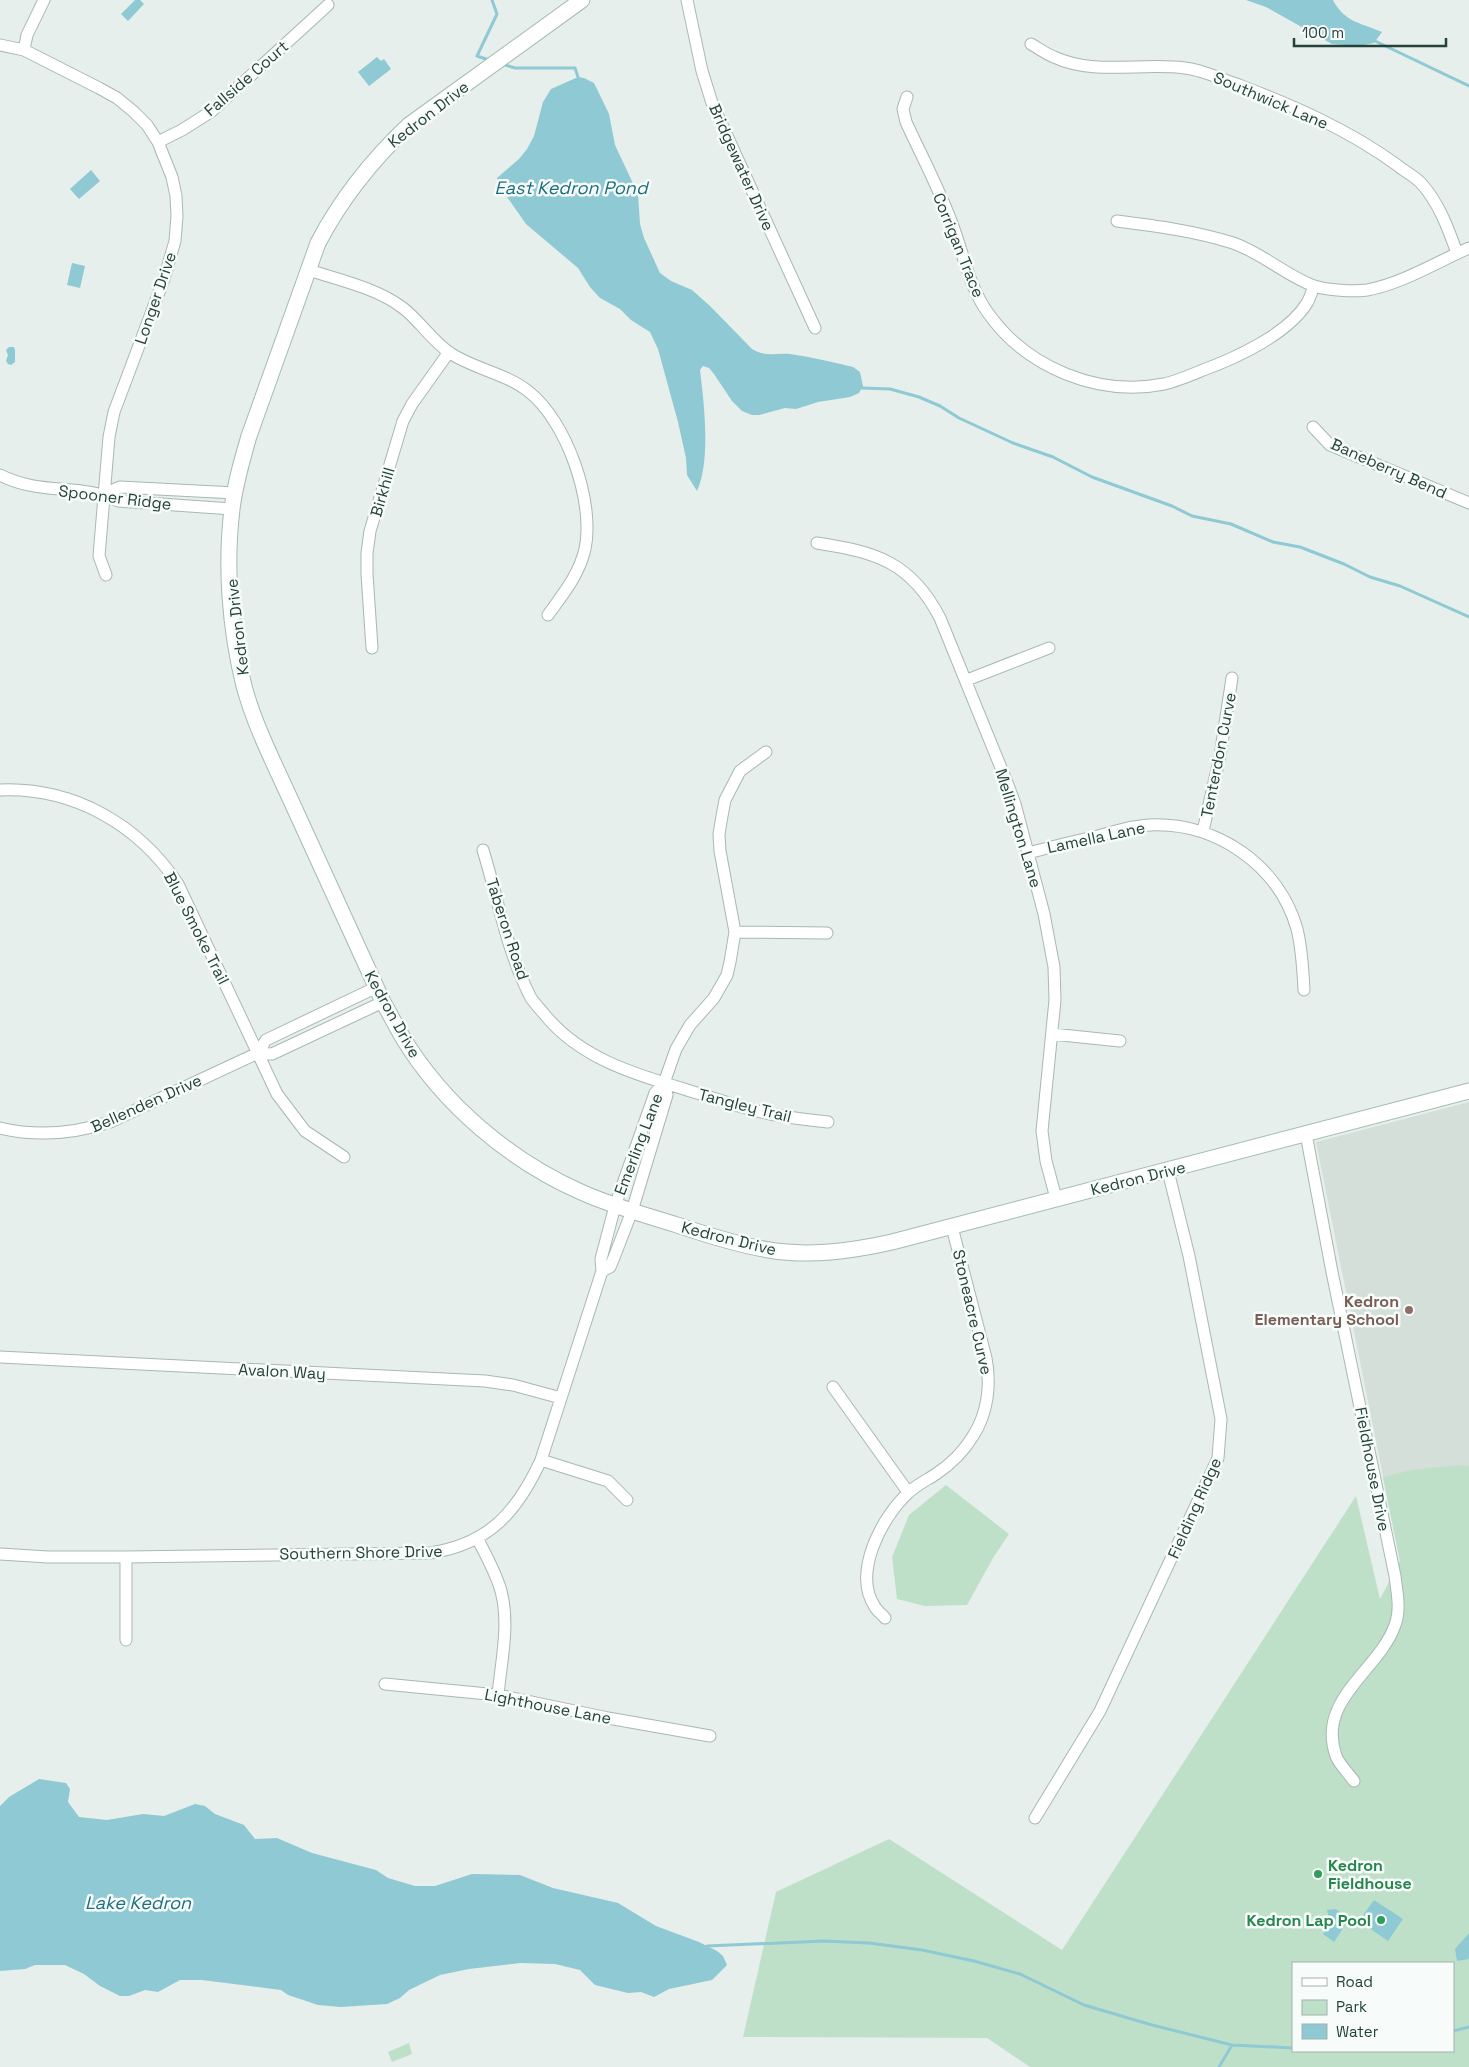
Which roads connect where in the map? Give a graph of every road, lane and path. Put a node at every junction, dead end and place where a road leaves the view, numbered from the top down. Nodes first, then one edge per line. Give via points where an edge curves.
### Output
1 (44, 0) edge
2 (582, 0) edge
3 (687, 0) edge
4 (328, 5) dead end
5 (1031, 44) dead end
6 (0, 45) edge
7 (24, 50) junction
8 (907, 97) dead end
9 (158, 142) junction
10 (1117, 222) dead end
11 (1469, 248) edge
12 (1457, 253) junction
13 (309, 270) junction
14 (1314, 286) junction
15 (815, 328) dead end
16 (449, 352) junction
17 (1312, 427) dead end
18 (0, 475) edge
19 (235, 493) junction
20 (103, 494) junction
21 (1469, 503) edge
22 (232, 509) junction
23 (817, 543) dead end
24 (106, 575) dead end
25 (548, 615) dead end
26 (372, 648) dead end
27 (1049, 648) dead end
28 (1232, 678) dead end
29 (967, 680) junction
30 (766, 752) dead end
31 (0, 790) edge
32 (1203, 832) junction
33 (483, 850) dead end
34 (1028, 853) junction
35 (735, 932) junction
36 (827, 932) dead end
37 (377, 987) junction
38 (1304, 990) dead end
39 (383, 1002) junction
40 (1052, 1034) junction
41 (1120, 1041) dead end
42 (258, 1053) junction
43 (664, 1083) junction
44 (1469, 1091) edge
45 (828, 1122) dead end
46 (0, 1128) edge
47 (1306, 1134) junction
48 (344, 1157) dead end
49 (1168, 1171) junction
50 (1056, 1198) junction
51 (615, 1206) junction
52 (632, 1211) junction
53 (952, 1227) junction
54 (602, 1271) junction
55 (0, 1357) edge
56 (834, 1387) dead end
57 (561, 1398) junction
58 (541, 1460) junction
59 (908, 1492) junction
60 (627, 1500) dead end
61 (477, 1538) junction
62 (0, 1554) edge
63 (126, 1557) junction
64 (885, 1618) dead end
65 (126, 1640) dead end
66 (385, 1684) dead end
67 (498, 1695) junction
68 (710, 1736) dead end
69 (1354, 1781) dead end
70 (1035, 1818) dead end

1 - 7 street via 27,35
2 - 13 street, Kedron Drive via 409,125 384,149 334,213 318,243
3 - 15 street, Bridgewater Drive via 712,103
4 - 9 street, Fallside Court via 212,110
5 - 12 street, Southwick Lane via 1054,58 1075,64 1163,66 1206,73 1335,126 1420,182 1435,201
6 - 7 street, Longer Drive
7 - 9 street, Longer Drive via 117,98 147,125
8 - 14 street, Corrigan Trace via 903,109 906,122 943,202 980,299 1005,334 1047,365 1100,385 1164,384 1208,369 1266,340 1307,304
9 - 20 street, Longer Drive via 176,196 175,240 164,279 114,412
10 - 14 street via 1180,229 1234,244
11 - 12 street
12 - 14 street via 1384,286 1365,290
13 - 16 street via 395,303
13 - 19 street, Kedron Drive via 249,436
16 - 25 street via 528,391 550,413 566,442 583,496 587,534 576,574
16 - 26 street, Birkhill via 403,421 370,531 367,574
17 - 21 street, Baneberry Bend via 1330,445
18 - 20 street, Spooner Ridge via 29,486
19 - 20 street, Spooner Ridge via 120,486
19 - 22 street, Kedron Drive
20 - 22 street, Spooner Ridge via 118,501
20 - 24 street, Longer Drive via 99,556
22 - 37 street, Kedron Drive via 232,614 245,687 268,748
23 - 29 street, Mellington Lane via 864,552 885,560 920,585 940,618
27 - 29 street
28 - 32 street, Tenterdon Curve via 1220,756
29 - 34 street, Mellington Lane via 1015,804
30 - 35 street, Emerling Lane via 740,771 725,800 722,816 720,852
31 - 42 street, Blue Smoke Trail via 40,792 67,798 98,810 126,827 150,848 178,884
32 - 34 street, Lamella Lane via 1164,825 1131,827
32 - 38 street, Lamella Lane via 1224,840 1272,878 1296,929
33 - 43 street, Taberon Road via 509,943 532,999 554,1026 585,1050
34 - 40 street, Mellington Lane via 1052,958 1055,1000
35 - 36 street
35 - 43 street, Emerling Lane via 726,975 714,998 690,1025 676,1049
37 - 39 street, Kedron Drive
37 - 42 street, Bellenden Drive via 266,1040
39 - 42 street, Bellenden Drive via 272,1054
39 - 51 street, Kedron Drive via 425,1069 476,1124 544,1173
40 - 41 street
40 - 50 street, Mellington Lane via 1042,1131
42 - 46 street, Bellenden Drive via 110,1122 86,1130 32,1134
42 - 48 street, Blue Smoke Trail via 291,1115 305,1131
43 - 45 street, Tangley Trail via 766,1113
43 - 51 street, Emerling Lane via 655,1093
43 - 52 street, Emerling Lane via 667,1094
44 - 47 street, Kedron Drive
47 - 49 street, Kedron Drive
47 - 69 street, Fieldhouse Drive via 1399,1607 1389,1641 1357,1679 1337,1710 1331,1733 1336,1757
49 - 50 street, Kedron Drive
49 - 70 street, Fielding Ridge via 1189,1256 1221,1419 1218,1458 1100,1711
50 - 53 street, Kedron Drive
51 - 52 street, Kedron Drive
51 - 54 street, Southern Shore Drive via 601,1259
52 - 53 street, Kedron Drive via 726,1240 792,1253 870,1247
52 - 54 street, Southern Shore Drive via 610,1267
53 - 59 street, Stoneacre Curve via 986,1358 988,1390 978,1427 966,1446 949,1464
54 - 57 street, Southern Shore Drive
55 - 57 street, Avalon Way via 485,1381
56 - 59 street
57 - 58 street, Southern Shore Drive
58 - 60 street via 608,1481
58 - 61 street, Southern Shore Drive via 519,1502 506,1517
59 - 64 street, Stoneacre Curve via 880,1529 868,1568 870,1596
61 - 63 street, Southern Shore Drive via 451,1550 430,1553
61 - 67 street via 498,1582 505,1609
62 - 63 street, Southern Shore Drive
63 - 65 street
66 - 67 street, Lighthouse Lane
67 - 68 street, Lighthouse Lane

